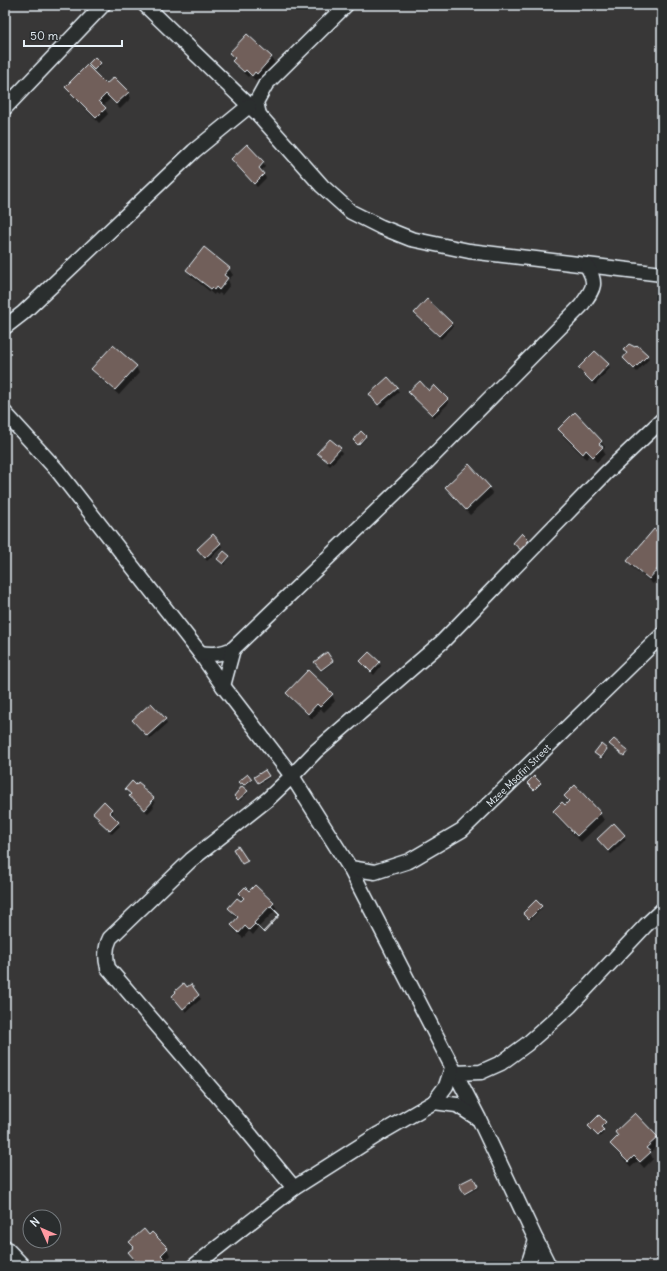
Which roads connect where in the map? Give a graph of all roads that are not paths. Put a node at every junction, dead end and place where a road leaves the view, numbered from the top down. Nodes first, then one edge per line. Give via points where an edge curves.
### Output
1 (103, 5) edge
2 (145, 5) edge
3 (346, 5) edge
4 (5, 108) edge
5 (254, 110) junction
6 (587, 266) junction
7 (662, 274) edge
8 (5, 327) edge
9 (5, 413) edge
10 (662, 420) edge
11 (662, 634) edge
12 (233, 649) junction
13 (200, 653) junction
14 (223, 686) junction
15 (292, 776) junction
16 (350, 868) junction
17 (662, 910) edge
18 (453, 1070) junction
19 (434, 1102) junction
20 (479, 1119) junction
21 (294, 1188) junction
22 (536, 1240) junction
23 (5, 1247) edge
24 (23, 1266) edge
25 (194, 1266) edge
26 (526, 1266) edge
27 (549, 1266) edge

1 - 4 street
2 - 5 street
3 - 5 street via 266,84
5 - 6 street via 322,186 351,212 381,227 411,239 469,251
5 - 8 street via 194,152
6 - 7 street
6 - 12 street via 594,283 581,306 414,475
9 - 13 street via 57,470
10 - 15 street via 606,473 442,642
11 - 16 street, Mzee Msafiri Street via 462,830 409,861 375,872
12 - 13 street via 223,654
12 - 14 street
13 - 14 street
14 - 15 street
15 - 16 street
15 - 21 street via 268,799 191,860 110,938 106,958 108,968
16 - 18 street
17 - 18 street via 570,1006 527,1044 501,1063 481,1072
18 - 19 street via 446,1086
18 - 20 street
19 - 20 street via 457,1104
19 - 21 street via 378,1134
20 - 22 street
21 - 25 street
22 - 26 street
22 - 27 street
23 - 24 street

